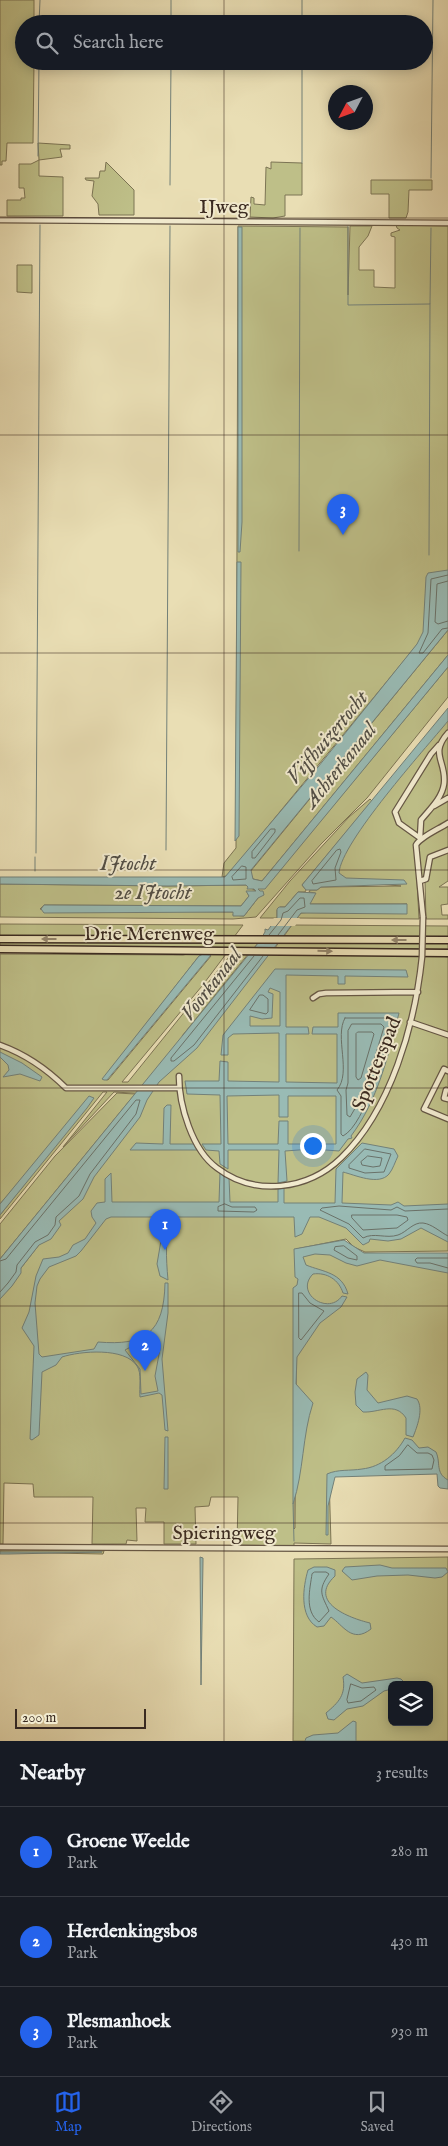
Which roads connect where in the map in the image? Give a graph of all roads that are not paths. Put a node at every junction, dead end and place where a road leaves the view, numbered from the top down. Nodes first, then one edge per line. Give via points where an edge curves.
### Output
1 (0, 220) edge
2 (448, 223) edge
3 (448, 733) edge
4 (439, 744) junction
5 (448, 798) edge
6 (433, 807) junction
7 (448, 823) edge
8 (420, 838) junction
9 (448, 850) edge
10 (420, 881) junction
11 (0, 938) edge
12 (448, 940) edge
13 (0, 949) edge
14 (448, 953) edge
15 (418, 992) junction
16 (313, 998) dead end
17 (410, 1022) junction
18 (448, 1035) edge
19 (0, 1045) edge
20 (448, 1071) edge
21 (180, 1076) dead end
22 (179, 1088) junction
23 (446, 1090) dead end
24 (448, 1099) edge
25 (448, 1119) edge
26 (0, 1547) edge
27 (448, 1549) edge

1 - 2 street, IJweg
3 - 4 street
4 - 6 street, Spotterspad via 444,782
4 - 8 street via 395,812 399,823
5 - 6 street
6 - 8 street, Spotterspad via 421,820
7 - 8 street
8 - 10 street, Spotterspad via 416,845
9 - 10 street via 430,857 426,880
10 - 15 street, Spotterspad, bridge via 423,917
12 -> 11 highway, Drie Merenweg
13 -> 14 highway, Drie Merenweg
15 - 16 street via 326,993
15 - 17 street, Spotterspad
17 - 18 street
17 - 22 street, Spotterspad via 378,1110 354,1144 330,1168 292,1185 253,1184 216,1168 196,1142
19 - 22 street via 17,1051 42,1067 65,1087
20 - 25 street via 444,1069 424,1109
21 - 22 street, Spotterspad
23 - 24 street via 444,1098
26 - 27 street, Spieringweg

